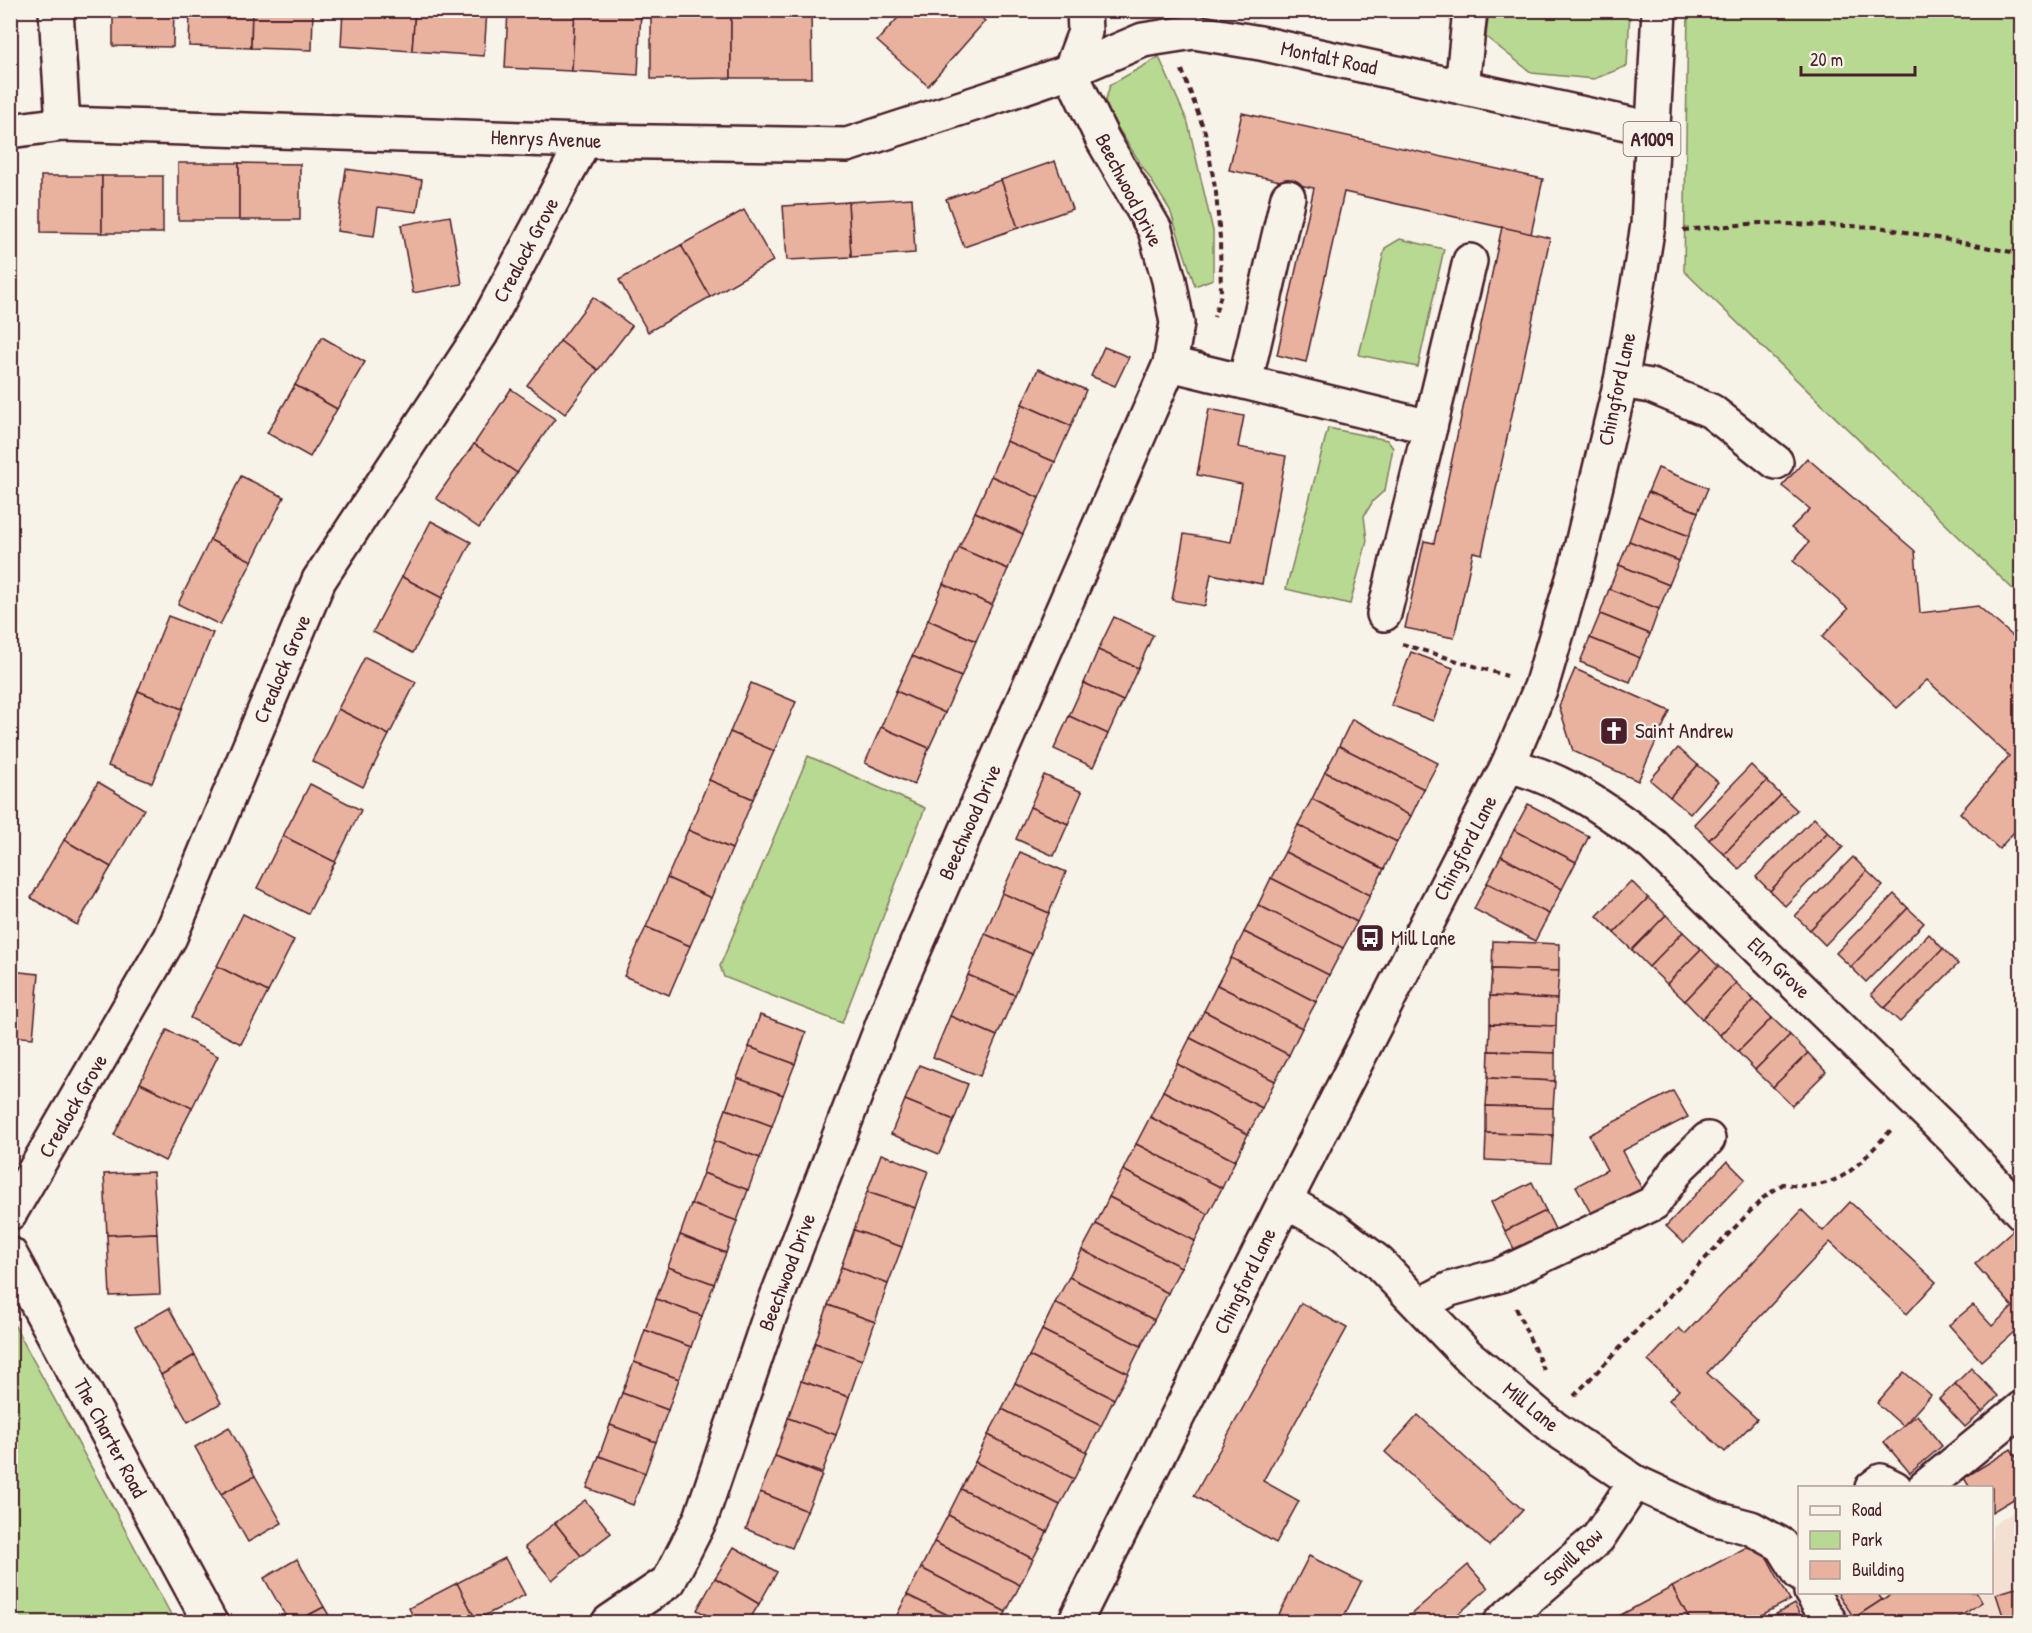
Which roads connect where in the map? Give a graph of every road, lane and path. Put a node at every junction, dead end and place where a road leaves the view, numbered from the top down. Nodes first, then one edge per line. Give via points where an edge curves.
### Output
1 (56, 10) edge
2 (1084, 10) edge
3 (1470, 10) edge
4 (1659, 10) edge
5 (1169, 36) junction
6 (1070, 71) junction
7 (1462, 87) junction
8 (63, 124) junction
9 (1653, 129) junction
10 (10, 131) edge
11 (584, 141) junction
12 (1288, 197) dead end
13 (1679, 229) dead end
14 (2022, 254) edge
15 (1470, 261) dead end
16 (1182, 367) junction
17 (1621, 381) junction
18 (1245, 382) junction
19 (1430, 427) junction
20 (1776, 462) dead end
21 (1384, 614) joint
22 (1513, 678) dead end
23 (1508, 765) junction
24 (1916, 1103) junction
25 (1708, 1139) dead end
26 (1285, 1202) junction
27 (10, 1213) edge
28 (2022, 1213) edge
29 (10, 1254) edge
30 (1501, 1275) junction
31 (1420, 1305) junction
32 (1550, 1377) dead end
33 (2022, 1408) edge
34 (1548, 1423) junction
35 (1635, 1482) junction
36 (1875, 1486) edge
37 (1891, 1486) edge
38 (1926, 1486) edge
39 (1791, 1540) edge
40 (1798, 1566) edge
41 (1812, 1594) edge
42 (210, 1623) edge
43 (609, 1623) edge
44 (1075, 1623) edge
45 (1501, 1623) edge
46 (1830, 1623) edge

1 - 8 street
2 - 6 street via 1085,32
3 - 7 street
4 - 9 street, Chingford Lane / A1009
5 - 6 street, Montalt Road via 1143,40
5 - 7 street, Montalt Road via 1194,32 1260,43
5 - 16 path via 1205,132 1220,238 1221,295 1206,344
6 - 11 street, Henrys Avenue via 848,145
6 - 16 street, Beechwood Drive via 1103,140 1155,230 1170,280
7 - 9 street, Montalt Road
8 - 10 street, Henrys Avenue
8 - 11 street, Henrys Avenue
9 - 17 street, Chingford Lane / A1009 via 1647,225
11 - 27 street, Crealock Grove via 481,334 320,580 170,937
12 - 18 street
13 - 14 path via 1760,223 1879,227
15 - 19 street
16 - 18 street
16 - 43 street, Beechwood Drive via 891,1003 770,1315 701,1518 669,1581
17 - 20 street via 1651,386 1711,411
17 - 23 street, Chingford Lane / A1009 via 1577,565 1541,687
18 - 19 street
19 - 21 street
21 - 22 path via 1383,638
23 - 24 street, Elm Grove via 1560,783 1608,810 1653,845
23 - 26 street, Chingford Lane / A1009
24 - 28 street, Elm Grove
24 - 34 path via 1854,1168 1833,1182 1803,1187 1783,1184 1763,1198
25 - 30 street via 1680,1166 1654,1203
26 - 31 street, Mill Lane via 1335,1229 1378,1263
26 - 44 street, Chingford Lane / A1009
29 - 42 street, The Charter Road
30 - 31 street via 1450,1289
30 - 32 path
31 - 34 street, Mill Lane via 1467,1355
33 - 38 street
34 - 35 street, Mill Lane
35 - 39 street, Mill Lane via 1713,1518
35 - 45 street, Savill Row via 1598,1538
36 - 37 street via 1881,1481
39 - 40 street, Mill Lane
41 - 46 street

